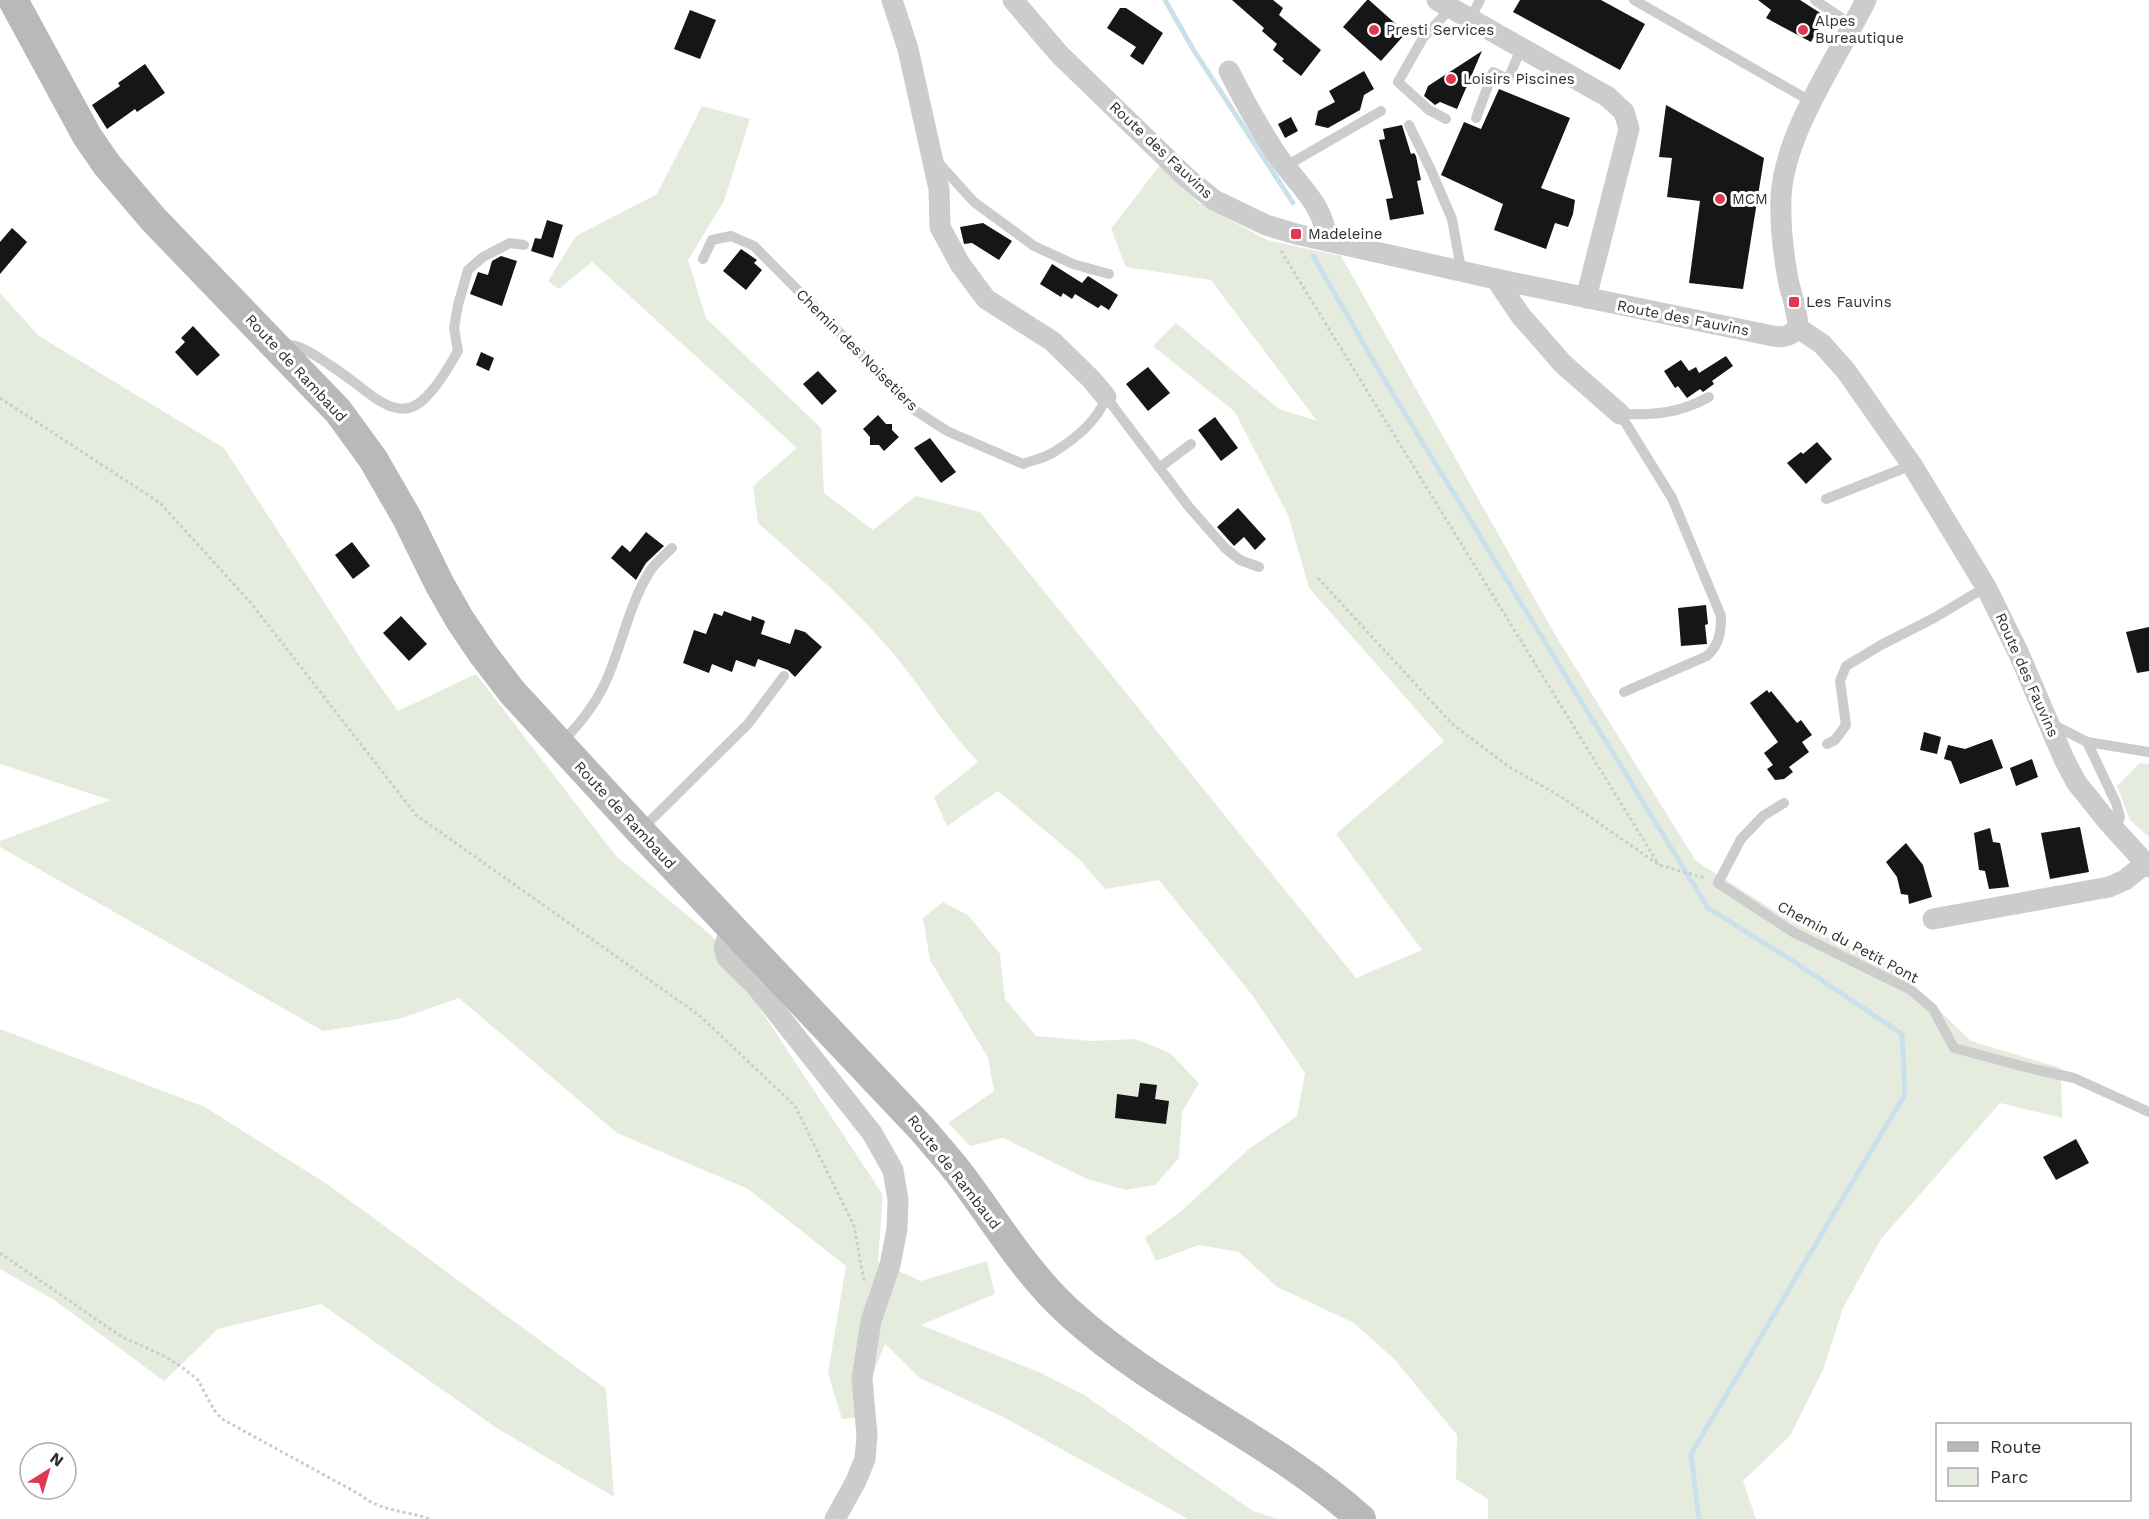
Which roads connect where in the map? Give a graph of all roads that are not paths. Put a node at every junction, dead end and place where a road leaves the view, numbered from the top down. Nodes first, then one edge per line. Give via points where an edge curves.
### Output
1 (14, 0) edge
2 (892, 0) edge
3 (1013, 0) edge
4 (1480, 0) edge
5 (1634, 0) edge
6 (1815, 0) edge
7 (1866, 0) edge
8 (1444, 4) edge
9 (1470, 19) junction
10 (1853, 26) junction
11 (1521, 49) junction
12 (1229, 71) dead end
13 (1812, 102) junction
14 (1381, 111) dead end
15 (1476, 118) dead end
16 (1446, 119) dead end
17 (1409, 125) dead end
18 (930, 153) junction
19 (1286, 166) junction
20 (1326, 241) junction
21 (524, 245) dead end
22 (703, 259) dead end
23 (1461, 269) junction
24 (1109, 274) dead end
25 (1496, 279) junction
26 (1586, 298) junction
27 (1798, 328) junction
28 (277, 346) junction
29 (1708, 397) dead end
30 (1106, 398) junction
31 (1620, 414) junction
32 (1191, 444) dead end
33 (1912, 465) junction
34 (1159, 468) junction
35 (1826, 499) dead end
36 (672, 548) dead end
37 (1259, 567) dead end
38 (1986, 586) junction
39 (784, 676) dead end
40 (1624, 692) dead end
41 (2050, 723) junction
42 (2087, 742) junction
43 (559, 744) junction
44 (1827, 744) dead end
45 (2149, 752) edge
46 (1785, 803) dead end
47 (640, 831) junction
48 (2115, 831) junction
49 (2147, 865) edge
50 (1933, 919) dead end
51 (735, 929) junction
52 (2149, 1112) edge
53 (836, 1519) edge
54 (1361, 1519) edge

1 - 28 street, Route de Rambaud via 87,136 107,165 154,220
2 - 18 street via 908,49
3 - 20 street, Route des Fauvins via 1059,54 1214,200 1266,225
4 - 9 lane
5 - 13 lane
6 - 10 lane
7 - 10 street
8 - 9 street
8 - 16 lane via 1398,82 1429,110
9 - 11 street
10 - 13 street
11 - 15 lane via 1508,80 1492,72
11 - 26 street via 1608,97 1624,112 1629,129
12 - 19 street
13 - 27 street via 1788,161 1781,195 1788,280
14 - 19 lane
17 - 23 lane via 1452,219
18 - 24 lane via 974,202 1034,246 1073,264
18 - 30 street via 939,189 940,227 960,264 986,299 1053,341
19 - 20 street via 1320,211
20 - 23 street, Route des Fauvins
21 - 28 lane via 510,243 468,270 454,328 458,351 436,385 422,401 409,408 394,408 376,400 300,346
22 - 30 lane, Chemin des Noisetiers via 712,240 731,236 754,246 910,407 947,431 1023,464 1053,453 1087,427
23 - 25 street, Route des Fauvins
25 - 26 street, Route des Fauvins
25 - 31 street via 1521,316 1563,364
26 - 27 street, Route des Fauvins via 1783,338
27 - 33 street, Route des Fauvins via 1822,344 1845,371
28 - 43 street, Route de Rambaud via 339,411 366,449 407,518 440,585 483,654
29 - 31 lane via 1689,408 1662,414
30 - 34 lane
31 - 40 lane via 1672,498 1721,616 1716,648 1707,656
32 - 34 lane
33 - 35 lane
33 - 38 street, Route des Fauvins
34 - 37 lane via 1226,548 1240,560
36 - 43 lane via 651,570 635,600 608,677 573,731
38 - 41 street, Route des Fauvins
38 - 44 lane via 1846,666 1840,681 1846,725
39 - 47 lane via 748,724
41 - 42 lane
41 - 48 street, Route des Fauvins via 2076,782
42 - 45 lane
42 - 48 lane via 2116,803 2120,817
43 - 47 street, Route de Rambaud
46 - 52 lane, Chemin du Petit Pont via 1763,816 1741,839 1718,883 1792,932 1911,990 1932,1009 1954,1048 2074,1078
47 - 51 street, Route de Rambaud
48 - 49 street, Route des Fauvins
49 - 50 street via 2109,887
51 - 53 street via 724,947 727,958 755,985 872,1133 893,1170 897,1229 871,1322 862,1379 865,1459
51 - 54 street, Route de Rambaud via 921,1128 1042,1287 1123,1355 1332,1493

